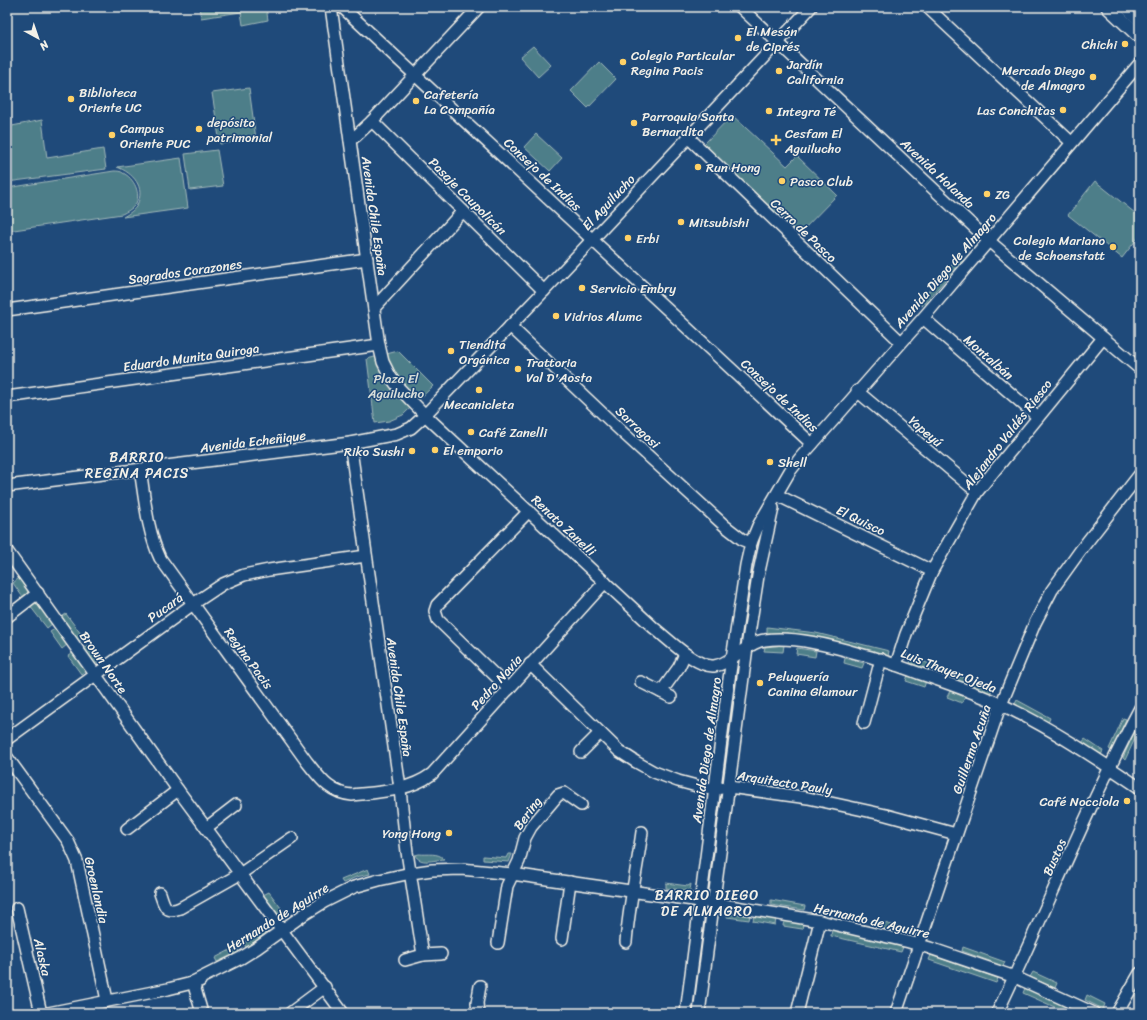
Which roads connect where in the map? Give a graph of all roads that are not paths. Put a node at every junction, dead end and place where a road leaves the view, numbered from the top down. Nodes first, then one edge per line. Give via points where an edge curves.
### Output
1 (331, 7) edge
2 (342, 7) edge
3 (479, 7) edge
4 (740, 7) edge
5 (811, 7) edge
6 (927, 7) edge
7 (1108, 7) edge
8 (1127, 7) edge
9 (1140, 20) edge
10 (1140, 37) edge
11 (778, 42) junction
12 (1140, 63) edge
13 (415, 75) junction
14 (372, 121) junction
15 (688, 137) junction
16 (350, 140) junction
17 (1071, 142) junction
18 (463, 211) junction
19 (592, 239) junction
20 (989, 241) junction
21 (367, 259) junction
22 (544, 292) junction
23 (374, 308) junction
24 (7, 310) edge
25 (923, 318) junction
26 (510, 326) junction
27 (1103, 338) junction
28 (901, 342) junction
29 (379, 345) junction
30 (1140, 369) edge
31 (857, 391) junction
32 (7, 397) edge
33 (425, 415) junction
34 (1038, 417) junction
35 (350, 442) junction
36 (812, 444) junction
37 (140, 469) junction
38 (1140, 474) edge
39 (7, 486) edge
40 (977, 492) junction
41 (776, 496) junction
42 (529, 511) junction
43 (751, 543) junction
44 (7, 551) edge
45 (366, 556) junction
46 (932, 571) junction
47 (605, 582) junction
48 (38, 593) junction
49 (193, 604) junction
50 (7, 617) edge
51 (747, 647) junction
52 (685, 654) junction
53 (733, 657) junction
54 (881, 660) junction
55 (530, 664) junction
56 (896, 665) junction
57 (714, 666) junction
58 (96, 676) junction
59 (641, 682) dead end
60 (729, 682) junction
61 (509, 689) junction
62 (1001, 705) junction
63 (1139, 711) edge
64 (864, 723) dead end
65 (600, 733) junction
66 (7, 739) edge
67 (581, 752) dead end
68 (7, 757) edge
69 (1110, 768) junction
70 (729, 787) junction
71 (1140, 788) edge
72 (399, 789) junction
73 (715, 789) junction
74 (178, 790) junction
75 (236, 805) dead end
76 (581, 805) dead end
77 (206, 828) junction
78 (127, 829) dead end
79 (642, 832) dead end
80 (956, 834) junction
81 (292, 838) dead end
82 (240, 874) junction
83 (406, 874) junction
84 (512, 874) junction
85 (570, 882) junction
86 (633, 892) junction
87 (160, 894) dead end
88 (700, 901) junction
89 (714, 904) junction
90 (17, 908) dead end
91 (820, 921) junction
92 (284, 932) junction
93 (562, 939) dead end
94 (626, 942) dead end
95 (498, 943) dead end
96 (919, 945) junction
97 (441, 954) dead end
98 (423, 955) junction
99 (405, 960) dead end
100 (1140, 973) edge
101 (1015, 977) junction
102 (193, 982) junction
103 (480, 986) dead end
104 (325, 988) junction
105 (107, 1000) junction
106 (41, 1013) edge
107 (48, 1013) edge
108 (202, 1013) edge
109 (290, 1013) edge
110 (343, 1013) edge
111 (478, 1013) edge
112 (686, 1013) edge
113 (699, 1013) edge
114 (796, 1013) edge
115 (896, 1013) edge
116 (997, 1013) edge
117 (1094, 1013) edge
118 (1117, 1013) edge

1 - 16 street, Avenida Chile España
2 - 13 street, Consejo de Indias
3 - 13 street
4 - 11 street, Avenida Holanda
5 - 11 street, El Aguilucho
6 - 17 street
7 - 10 main road
8 - 9 main road
11 - 15 street, El Aguilucho
11 - 20 street, Avenida Holanda
12 - 17 street, Avenida Diego de Almagro
13 - 14 street
13 - 19 street, Consejo de Indias
14 - 16 street
14 - 18 street, Pasaje Caupolicán
15 - 19 street, El Aguilucho
15 - 28 street, Cerro de Pasco
16 - 21 street, Avenida Chile España
17 - 20 street, Avenida Diego de Almagro
18 - 22 street, Pasaje Caupolicán
18 - 23 street
19 - 22 street, El Aguilucho
19 - 36 street, Consejo de Indias
20 - 25 street, Avenida Diego de Almagro
20 - 27 street, Avenida Holanda
21 - 23 street, Avenida Chile España
21 - 24 street, Sagrados Corazones
22 - 26 street, El Aguilucho
23 - 29 street, Avenida Chile España
25 - 28 street, Avenida Diego de Almagro
25 - 34 street, Montalbán
26 - 33 street, El Aguilucho
26 - 43 street, Sarragosi via 725,526
27 - 30 street, Avenida Holanda
27 - 34 street, Alejandro Valdés Riesco
28 - 31 street, Avenida Diego de Almagro
29 - 32 street, Eduardo Munita Quiroga
29 - 33 street, Avenida Chile España via 390,376
31 - 36 street, Avenida Diego de Almagro
31 - 40 street, Yapeyú
33 - 35 street, Avenida Echeñique via 411,428 397,434
33 - 42 street, Renato Zanelli
34 - 40 street, Alejandro Valdés Riesco
35 - 37 street, Avenida Echeñique
35 - 45 street, Avenida Chile España
36 - 41 street, Avenida Diego de Almagro via 790,471
37 - 39 street, Avenida Echeñique
37 - 49 street, Regina Pacis via 147,519 155,546 160,558
38 - 62 street, Guillermo Acuña via 1052,590 1035,623
40 - 46 street, Alejandro Valdés Riesco
41 - 43 street, Avenida Diego de Almagro
41 - 46 street, El Quisco
41 - 51 street, Avenida Diego de Almagro via 758,576
42 - 47 street, Renato Zanelli
42 - 61 street via 437,605 435,611 438,620
43 - 53 street, Avenida Diego de Almagro
44 - 48 street, Brown Norte
45 - 49 street, Pucará via 244,575 223,584
45 - 72 street, Avenida Chile España
46 - 56 street, Alejandro Valdés Riesco
47 - 52 street, Renato Zanelli
47 - 55 street, Pedro Navia
48 - 50 street
48 - 58 street, Brown Norte
49 - 58 street, Pucará
49 - 72 street, Regina Pacis via 307,762 331,789 352,795
51 - 53 street, Luis Thayer Ojeda
51 - 54 street, Luis Thayer Ojeda via 764,640 783,639 831,647
51 - 70 street, Avenida Diego de Almagro
52 - 57 street, Renato Zanelli via 703,664
52 - 59 street via 666,695
53 - 57 street
53 - 60 street, Avenida Diego de Almagro
54 - 56 street, Luis Thayer Ojeda
54 - 64 street
55 - 61 street, Pedro Navia
55 - 65 street, Arquitecto Pauly
56 - 62 street, Luis Thayer Ojeda
57 - 60 street via 725,674
58 - 66 street, Pucará
58 - 74 street, Brown Norte
60 - 73 street, Avenida Diego de Almagro
61 - 72 street, Pedro Navia via 432,774 416,784
62 - 69 street, Luis Thayer Ojeda
62 - 80 street, Guillermo Acuña
63 - 69 street, Bustos
65 - 67 street
65 - 73 street, Arquitecto Pauly via 619,751 654,772 678,782
68 - 105 street, Groenlandia via 74,852
69 - 71 street, Luis Thayer Ojeda
69 - 101 street, Bustos
70 - 73 street, Arquitecto Pauly
70 - 80 street, Arquitecto Pauly via 808,798
70 - 89 street, Avenida Diego de Almagro
72 - 83 street, Avenida Chile España via 407,852
73 - 88 street, Avenida Diego de Almagro
74 - 77 street, Brown Norte
74 - 78 street
75 - 77 street
76 - 84 street, Bering via 564,793 558,795 531,827
77 - 82 street, Brown Norte
79 - 86 street
80 - 96 street, Guillermo Acuña
81 - 82 street
82 - 87 street via 176,910 165,907
82 - 92 street, Brown Norte
83 - 84 street, Hernando de Aguirre via 445,869
83 - 92 street, Hernando de Aguirre via 354,887 324,902
83 - 98 street, Avenida Chile España
84 - 85 street, Hernando de Aguirre
84 - 95 street via 507,886
85 - 86 street, Hernando de Aguirre
85 - 93 street
86 - 88 street, Hernando de Aguirre
86 - 94 street
88 - 89 street, Hernando de Aguirre
88 - 112 street, Avenida Diego de Almagro
89 - 91 street, Hernando de Aguirre
89 - 113 street, Avenida Diego de Almagro
90 - 106 street, Alaska
91 - 96 street, Hernando de Aguirre
91 - 114 street
92 - 102 street, Hernando de Aguirre via 241,958
92 - 104 street, Brown Norte
96 - 101 street, Hernando de Aguirre
96 - 115 street, Guillermo Acuña
97 - 98 street
98 - 99 street
100 - 118 street
101 - 116 street, Bustos
101 - 117 street, Hernando de Aguirre
102 - 105 street, Hernando de Aguirre
102 - 108 street
103 - 111 street
104 - 109 street
104 - 110 street, Brown Norte
105 - 107 street, Hernando de Aguirre

